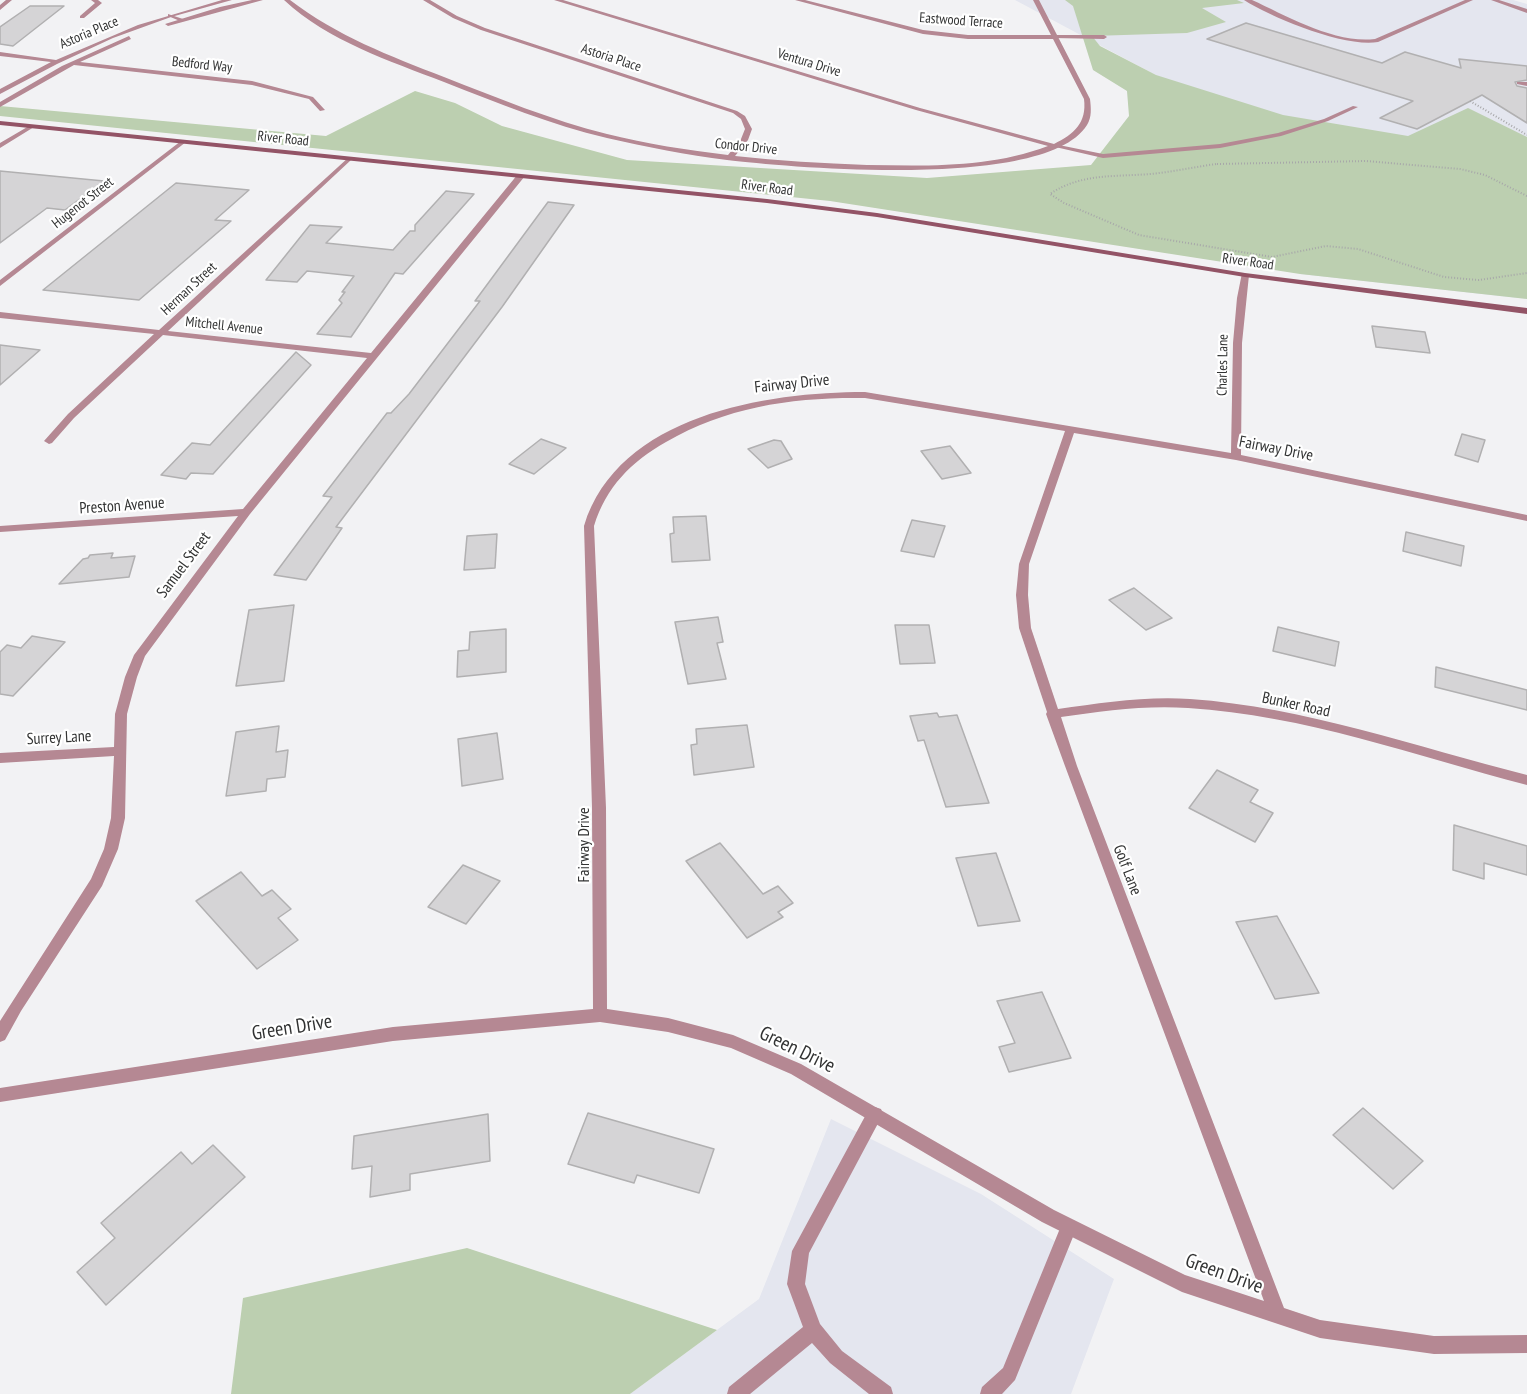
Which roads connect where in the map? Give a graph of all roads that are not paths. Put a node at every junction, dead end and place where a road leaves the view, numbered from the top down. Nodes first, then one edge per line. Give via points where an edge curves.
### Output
1 (11, 0) edge
2 (94, 0) edge
3 (229, 0) edge
4 (260, 0) edge
5 (287, 0) edge
6 (426, 0) edge
7 (558, 0) edge
8 (798, 0) edge
9 (1036, 0) edge
10 (1247, 0) edge
11 (1470, 0) edge
12 (1494, 0) edge
13 (200, 3) edge
14 (0, 8) edge
15 (209, 8) junction
16 (221, 9) junction
17 (1527, 11) edge
18 (170, 15) junction
19 (82, 17) dead end
20 (179, 20) junction
21 (1055, 37) junction
22 (1104, 37) dead end
23 (0, 54) edge
24 (55, 61) junction
25 (72, 63) junction
26 (1519, 83) dead end
27 (1527, 84) edge
28 (0, 92) edge
29 (0, 105) edge
30 (1355, 107) dead end
31 (322, 110) dead end
32 (0, 123) edge
33 (31, 126) junction
34 (183, 142) junction
35 (0, 146) edge
36 (1054, 146) junction
37 (729, 158) junction
38 (349, 159) junction
39 (521, 176) junction
40 (1245, 275) junction
41 (0, 284) edge
42 (1527, 311) edge
43 (0, 315) edge
44 (161, 333) junction
45 (374, 356) junction
46 (1071, 428) junction
47 (49, 441) dead end
48 (1236, 457) junction
49 (246, 512) junction
50 (1527, 518) edge
51 (0, 529) edge
52 (1052, 714) junction
53 (120, 751) junction
54 (0, 758) edge
55 (1527, 780) edge
56 (600, 1015) junction
57 (0, 1035) edge
58 (0, 1095) edge
59 (874, 1114) junction
60 (1069, 1227) junction
61 (1278, 1316) junction
62 (813, 1330) junction
63 (1527, 1344) edge
64 (736, 1394) edge
65 (884, 1394) edge
66 (989, 1394) edge

1 - 14 street
2 - 19 street via 99,3
3 - 15 street, Astoria Place
4 - 16 street, Astoria Place
5 - 37 street, Condor Drive via 317,24 365,48 533,114 636,142
6 - 37 street, Astoria Place via 483,29 735,112 750,129
7 - 36 street, Ventura Drive
8 - 21 street, Eastwood Terrace via 923,32 968,37
9 - 21 street, Condor Drive
10 - 11 street via 1338,38 1363,44
12 - 17 street
13 - 15 street, Astoria Place
13 - 18 street, Astoria Place
15 - 16 street, Astoria Place
15 - 20 street, Astoria Place
16 - 20 street, Astoria Place
18 - 20 street
18 - 24 street, Astoria Place
20 - 25 street, Astoria Place
21 - 22 street, Eastwood Terrace
21 - 36 street, Condor Drive via 1087,99 1089,113 1078,132
23 - 24 street, Bedford Way
24 - 25 street, Bedford Way
24 - 28 street, Astoria Place
25 - 29 street, Astoria Place
25 - 31 street, Bedford Way via 252,83 311,98
26 - 27 street
30 - 36 street, Ventura Drive via 1302,128 1220,146 1109,156
32 - 33 street, River Road
33 - 34 street, River Road
33 - 35 street
34 - 38 street, River Road
34 - 41 street, Hugenot Street
36 - 37 street, Condor Drive via 999,162 942,168 809,165
38 - 39 street, River Road
38 - 44 street, Herman Street
39 - 40 street, River Road via 866,213
39 - 45 street, Samuel Street
40 - 42 street, River Road
40 - 48 street, Charles Lane via 1236,366
43 - 44 street, Mitchell Avenue
44 - 45 street, Mitchell Avenue
44 - 47 street, Herman Street
45 - 49 street, Samuel Street
46 - 48 street, Fairway Drive
46 - 52 street, Golf Lane via 1024,564 1025,628
46 - 56 street, Fairway Drive via 893,397 838,394 774,399 718,413 670,435 634,458 603,489 589,526 599,808
48 - 50 street, Fairway Drive
49 - 51 street, Preston Avenue
49 - 53 street, Samuel Street via 140,655 122,714
52 - 55 street, Bunker Road via 1139,703 1255,713
52 - 61 street, Golf Lane
53 - 54 street, Surrey Lane
53 - 57 street, Samuel Street via 118,818 111,849 97,882
56 - 58 street, Green Drive via 393,1034
56 - 59 street, Green Drive via 668,1025 733,1042 796,1069
59 - 60 street, Green Drive
59 - 62 street via 801,1251 796,1284
60 - 61 street, Green Drive via 1182,1283
60 - 66 street via 1009,1374
61 - 63 street, Green Drive via 1320,1329 1434,1345
62 - 64 street
62 - 65 street via 836,1357

